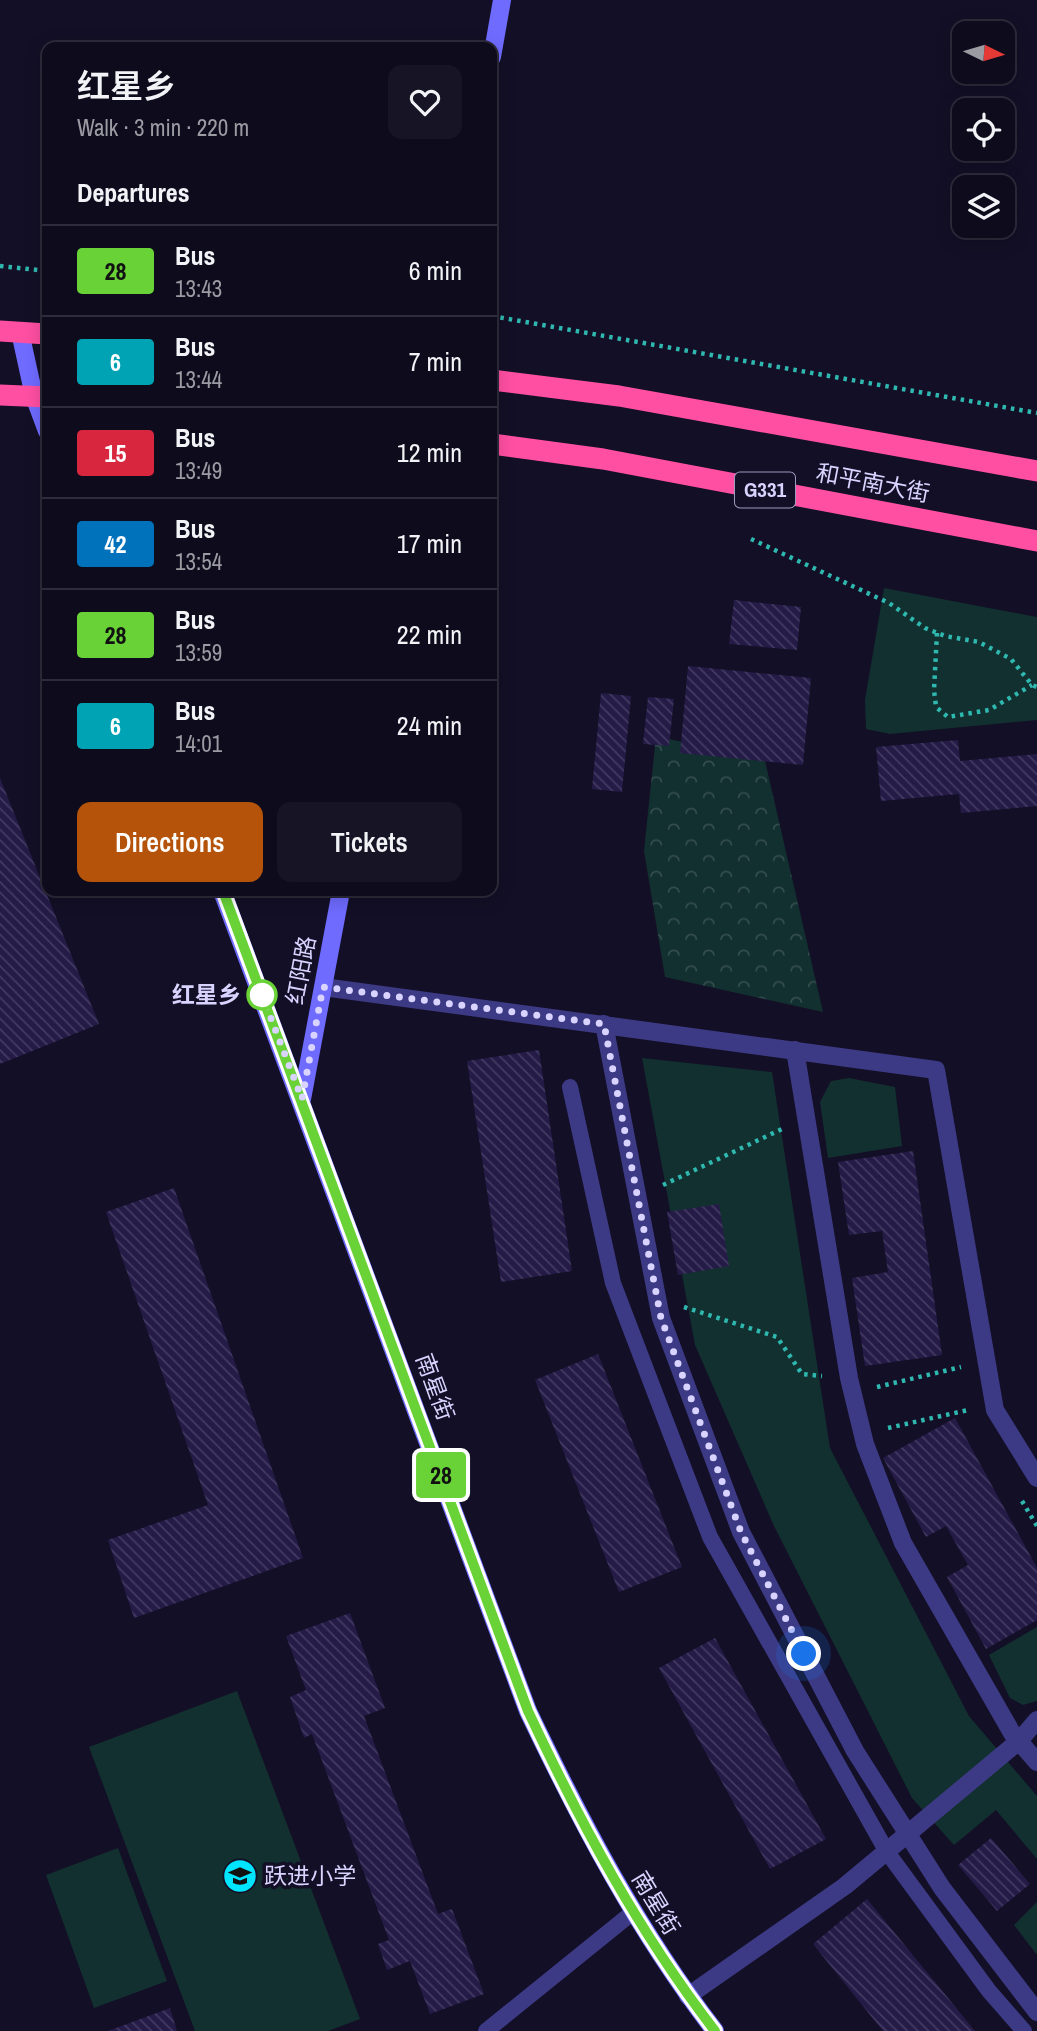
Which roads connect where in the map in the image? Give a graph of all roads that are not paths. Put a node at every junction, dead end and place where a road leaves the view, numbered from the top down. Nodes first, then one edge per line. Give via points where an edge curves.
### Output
1 (502, 0) edge
2 (495, 42) edge
3 (10, 332) edge
4 (42, 334) edge
5 (497, 381) edge
6 (0, 395) edge
7 (41, 397) edge
8 (497, 445) edge
9 (1037, 471) edge
10 (1037, 541) edge
11 (224, 896) edge
12 (340, 896) edge
13 (323, 987) junction
14 (604, 1024) junction
15 (795, 1050) junction
16 (570, 1087) dead end
17 (302, 1099) junction
18 (1037, 1478) edge
19 (1037, 1720) edge
20 (1019, 1741) junction
21 (1037, 1762) edge
22 (908, 1835) junction
23 (887, 1852) junction
24 (632, 1913) junction
25 (688, 1996) junction
26 (1037, 2012) edge
27 (486, 2031) edge
28 (715, 2031) edge
29 (1024, 2031) edge

1 - 2 street
3 - 4 highway
3 - 7 street
5 - 9 highway, 和平南大街 via 619,396
6 - 7 highway
8 - 10 highway, 和平南大街 / G331 via 603,459
11 - 17 street, 南星街
12 - 13 street, 红阳路
13 - 14 street
13 - 17 street, 红阳路
14 - 15 street
14 - 22 street via 661,1318 741,1532 855,1751
15 - 18 street via 936,1070 995,1410
15 - 20 street via 862,1434 903,1544
16 - 23 lane via 613,1283 710,1536
17 - 24 street, 南星街 via 528,1711 578,1816
19 - 20 street
20 - 21 street
20 - 22 street
22 - 23 street
22 - 26 street via 942,1888
23 - 25 street
23 - 29 lane via 989,1992
24 - 25 street, 南星街
24 - 27 lane
25 - 28 street, 南星街

